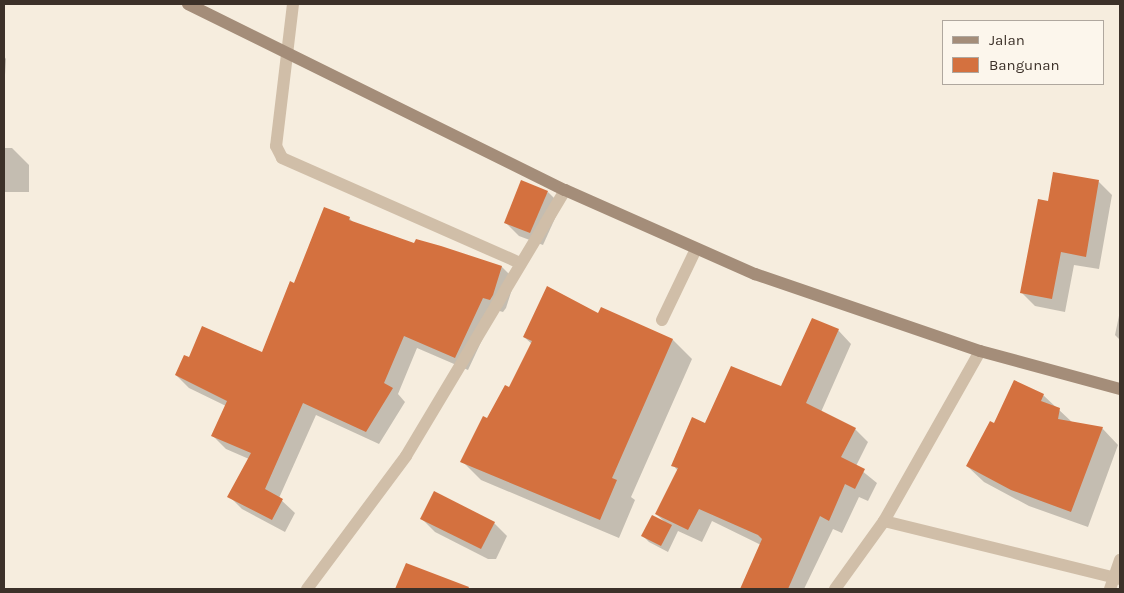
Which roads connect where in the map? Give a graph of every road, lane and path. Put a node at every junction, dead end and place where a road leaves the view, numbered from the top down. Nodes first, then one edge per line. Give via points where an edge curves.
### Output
1 (188, 4) edge
2 (293, 4) edge
3 (289, 52) junction
4 (565, 190) junction
5 (696, 249) junction
6 (520, 263) junction
7 (662, 320) dead end
8 (980, 351) junction
9 (1120, 389) edge
10 (884, 521) junction
11 (1120, 560) edge
12 (1115, 582) edge
13 (307, 589) edge
14 (835, 589) edge

1 - 3 street
2 - 3 street
3 - 4 street
3 - 6 street via 276,146 282,158
4 - 5 street
4 - 6 street
5 - 7 street
5 - 8 street via 755,274
6 - 13 street via 406,456
8 - 9 street
8 - 10 street
10 - 12 street
10 - 14 street
11 - 12 street

